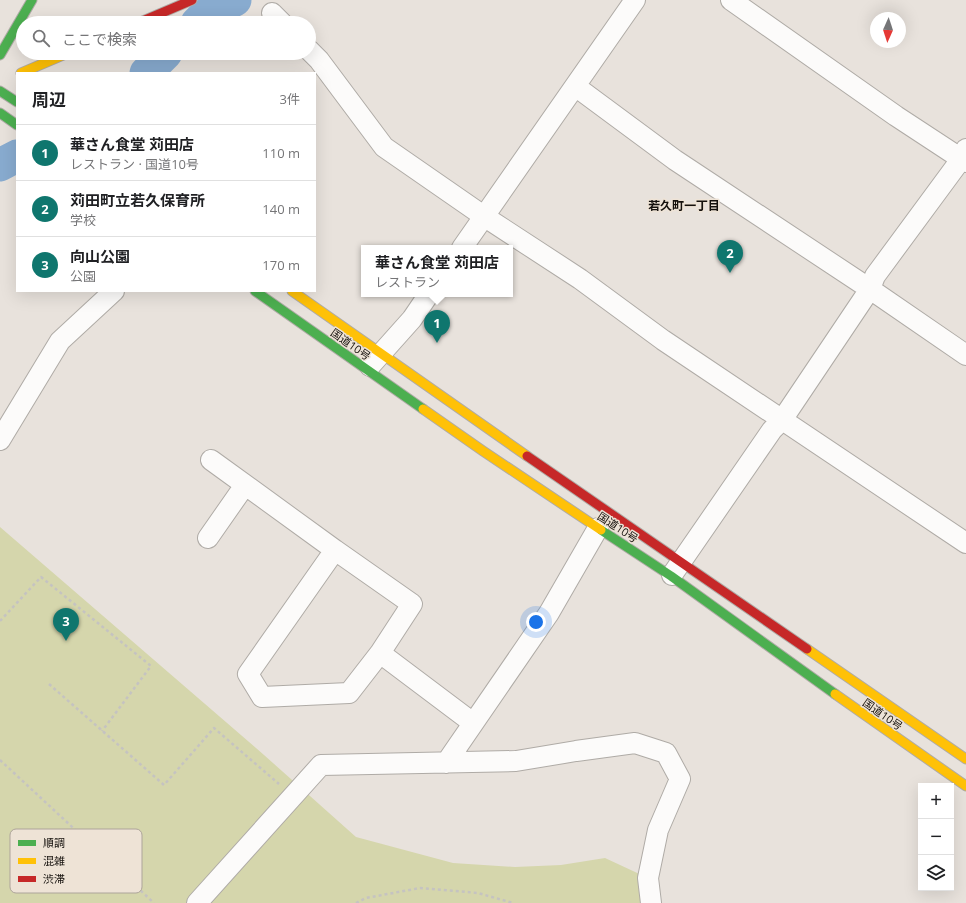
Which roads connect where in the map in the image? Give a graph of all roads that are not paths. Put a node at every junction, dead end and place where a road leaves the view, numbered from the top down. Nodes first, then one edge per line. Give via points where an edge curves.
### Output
1 (32, 0) edge
2 (192, 0) edge
3 (635, 0) edge
4 (731, 0) edge
5 (23, 16) edge
6 (154, 16) edge
7 (16, 28) edge
8 (0, 55) edge
9 (316, 57) edge
10 (52, 60) edge
11 (23, 72) edge
12 (575, 86) junction
13 (0, 91) edge
14 (16, 101) edge
15 (0, 113) edge
16 (16, 124) edge
17 (965, 156) edge
18 (485, 217) junction
19 (464, 245) edge
20 (870, 289) junction
21 (113, 292) edge
22 (256, 292) edge
23 (293, 292) edge
24 (427, 297) edge
25 (381, 353) junction
26 (966, 355) edge
27 (367, 370) junction
28 (782, 420) junction
29 (2, 432) edge
30 (211, 460) dead end
31 (246, 485) junction
32 (598, 528) junction
33 (208, 538) dead end
34 (966, 543) edge
35 (334, 550) junction
36 (676, 569) junction
37 (380, 653) junction
38 (473, 723) junction
39 (966, 759) edge
40 (446, 763) junction
41 (966, 786) edge
42 (197, 903) edge
43 (651, 903) edge

1 - 5 main road
2 - 6 main road
3 - 12 street
4 - 17 street via 896,116
7 - 8 main road
9 - 18 street via 384,147
10 - 11 main road
12 - 18 street
12 - 20 street via 675,160
13 - 14 main road
15 - 16 main road
17 - 20 street via 876,276
18 - 19 street
18 - 28 street via 580,279 663,340
20 - 26 street
20 - 28 street
21 - 29 street via 60,342
22 - 27 main road, 国道10号
23 - 25 main road, 国道10号
24 - 25 street via 412,319
25 - 27 street
25 - 36 main road, 国道10号
27 - 32 main road, 国道10号
28 - 34 street
28 - 36 street via 772,430
30 - 31 street
31 - 33 street
31 - 35 street
32 - 36 main road, 国道10号
32 - 38 street via 549,613
35 - 37 street via 412,604
35 - 37 street via 248,674 262,697 349,693
36 - 39 main road, 国道10号
36 - 41 main road, 国道10号 via 874,723
37 - 38 street
38 - 40 street
40 - 42 street via 321,765
40 - 43 street via 516,761 635,744 666,753 680,779 658,830 648,878

